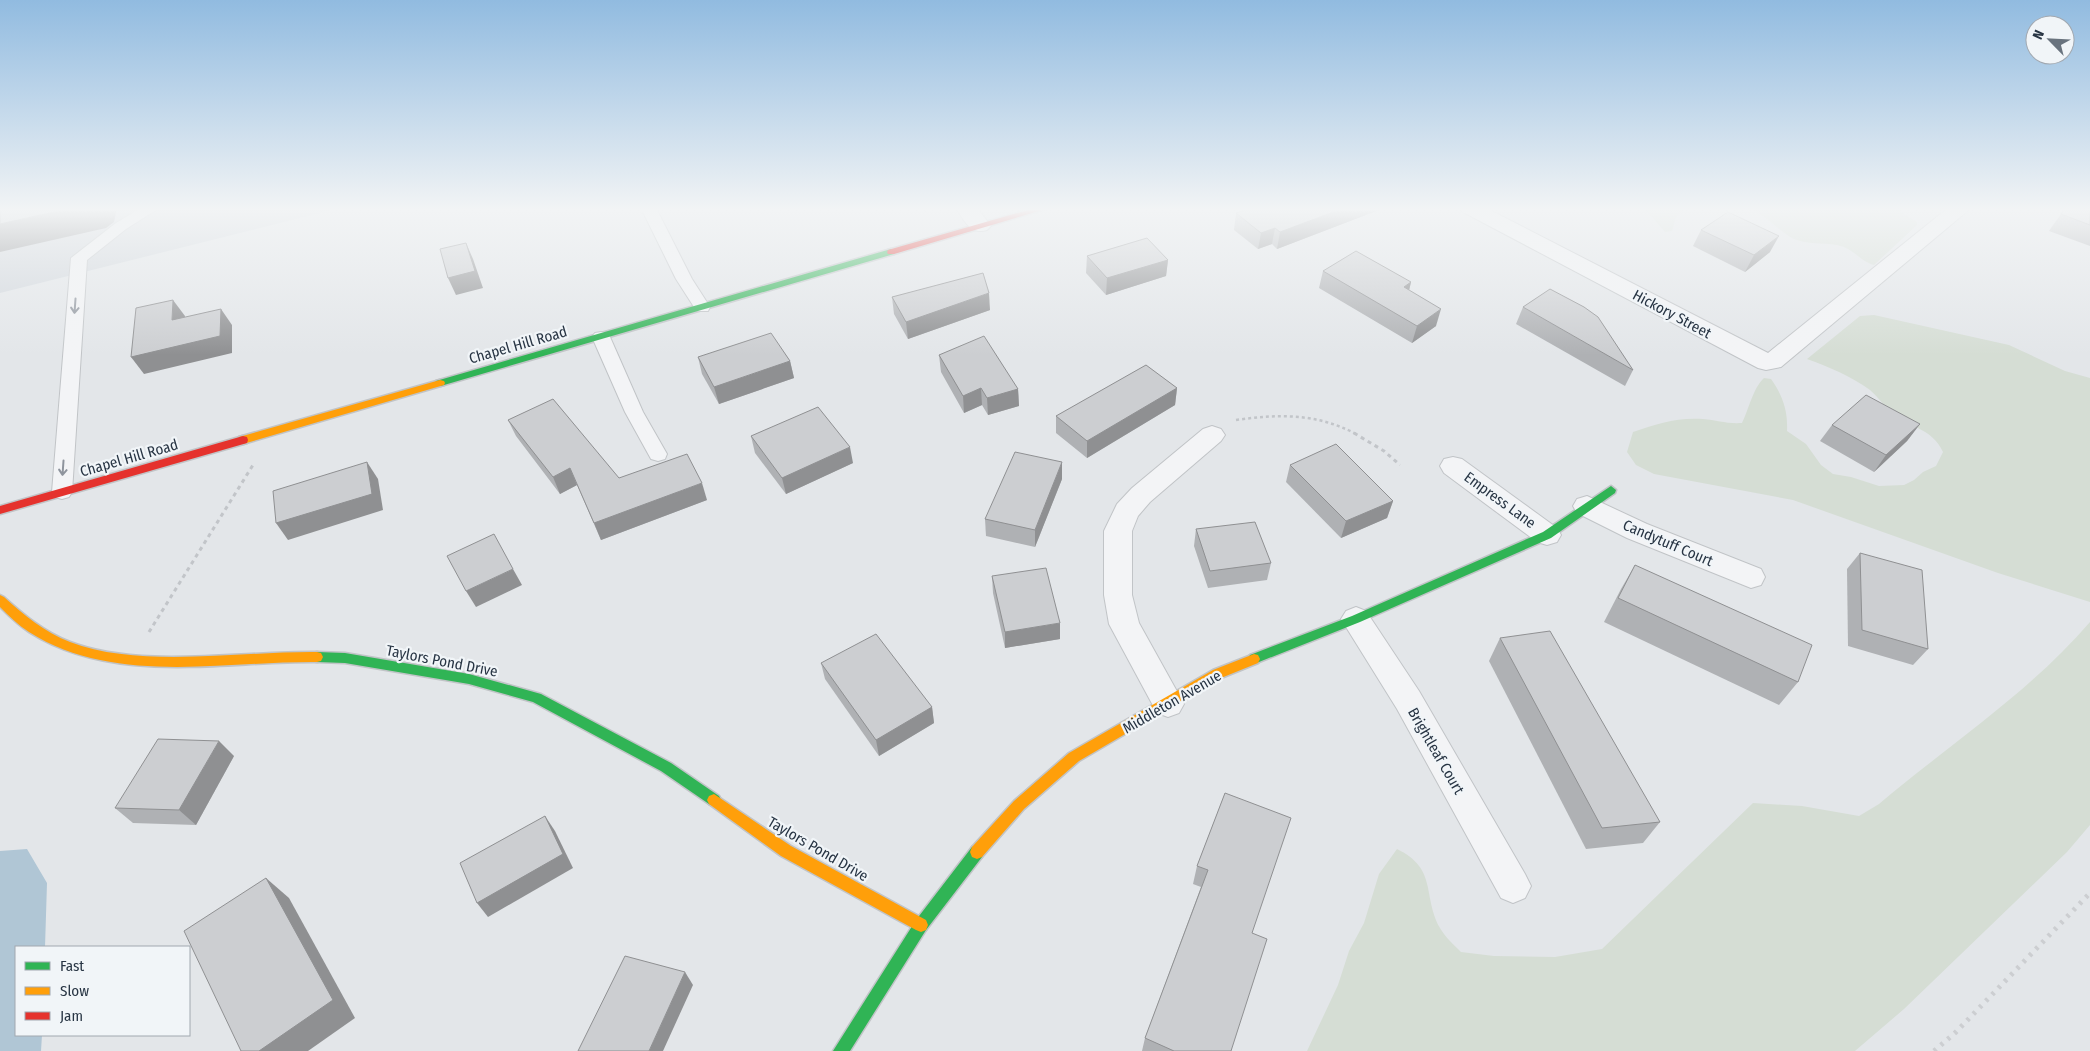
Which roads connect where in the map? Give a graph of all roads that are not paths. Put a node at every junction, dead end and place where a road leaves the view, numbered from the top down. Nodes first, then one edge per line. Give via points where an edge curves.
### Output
1 (80, 257) edge
2 (673, 257) edge
3 (873, 257) edge
4 (1563, 257) edge
5 (1900, 257) edge
6 (702, 307) junction
7 (601, 336) junction
8 (1212, 435) road end
9 (658, 454) dead end
10 (1453, 466) dead end
11 (1611, 490) dead end
12 (62, 492) junction
13 (1587, 506) junction
14 (0, 510) edge
15 (1547, 534) junction
16 (1751, 578) dead end
17 (0, 600) edge
18 (1356, 619) junction
19 (1168, 704) junction
20 (1513, 886) dead end
21 (921, 925) junction
22 (842, 1051) edge

1 -> 12 lane
2 - 6 lane
3 - 6 street, Chapel Hill Road
4 - 5 street, Hickory Street via 1769,362
6 - 7 street, Chapel Hill Road
7 - 9 lane via 634,412
7 - 12 street, Chapel Hill Road
8 - 19 street via 1141,495 1127,511 1118,531 1118,595 1124,624
10 - 15 street, Empress Lane
11 - 13 street, Middleton Avenue
12 - 14 street, Chapel Hill Road
13 - 15 street, Middleton Avenue
13 - 16 street, Candytuff Court via 1637,531
15 - 18 street, Middleton Avenue
17 - 21 street, Taylors Pond Drive via 35,630 95,654 132,660 345,658 469,679 536,698 666,767 786,851
18 - 19 street, Middleton Avenue via 1217,674
18 - 20 street, Brightleaf Court via 1408,700
19 - 21 street, Middleton Avenue via 1074,757 1019,805 972,858
21 - 22 street, Middleton Avenue

